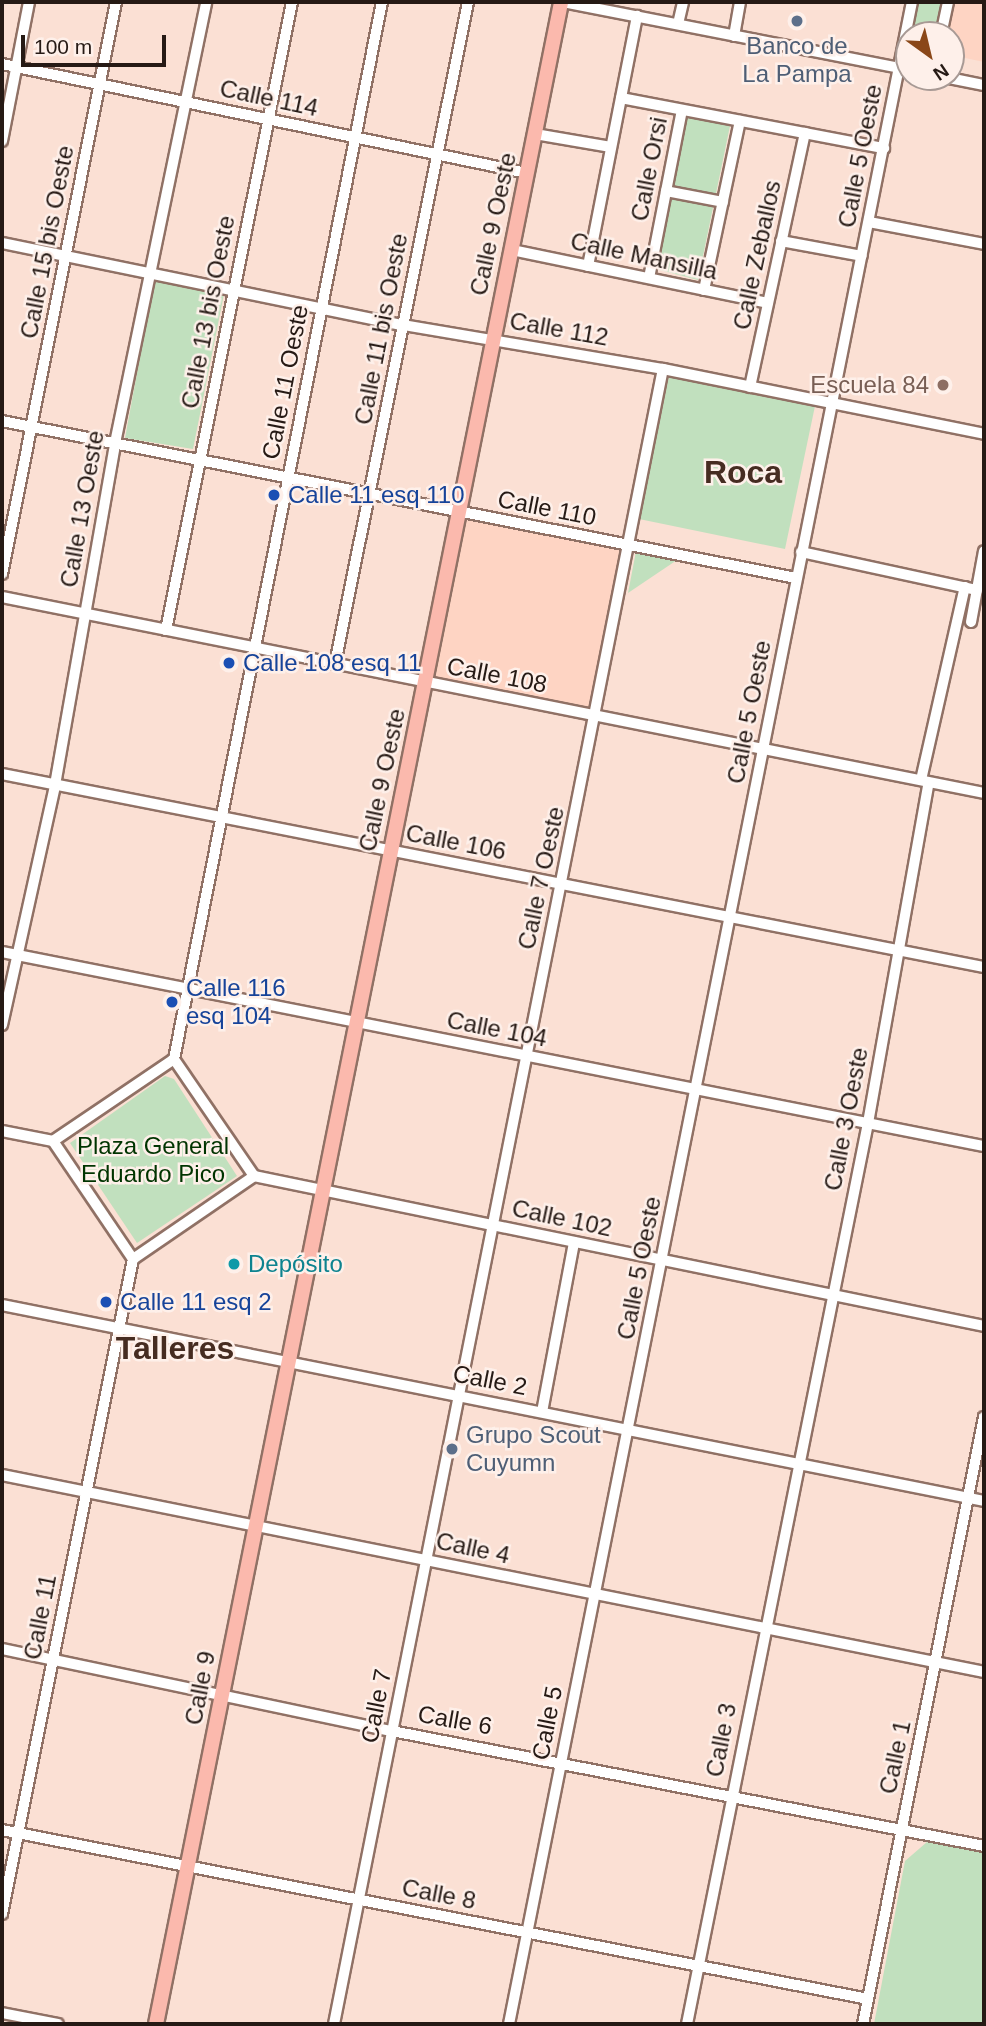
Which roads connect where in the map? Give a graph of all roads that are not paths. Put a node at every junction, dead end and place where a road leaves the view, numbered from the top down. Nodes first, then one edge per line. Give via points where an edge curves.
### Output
1 (29, 2) edge
2 (116, 2) edge
3 (206, 2) edge
4 (292, 2) edge
5 (382, 2) edge
6 (468, 2) edge
7 (562, 2) edge
8 (683, 2) edge
9 (740, 2) edge
10 (912, 2) edge
11 (948, 2) edge
12 (586, 4) edge
13 (637, 16) junction
14 (910, 21) edge
15 (944, 21) edge
16 (678, 24) junction
17 (734, 36) junction
18 (2, 64) edge
19 (895, 67) edge
20 (16, 68) junction
21 (965, 81) edge
22 (100, 85) junction
23 (984, 85) edge
24 (898, 91) edge
25 (621, 98) junction
26 (186, 103) junction
27 (682, 110) junction
28 (268, 120) junction
29 (740, 121) junction
30 (805, 133) junction
31 (535, 134) junction
32 (355, 137) junction
33 (2, 141) edge
34 (611, 147) junction
35 (884, 148) junction
36 (437, 155) junction
37 (527, 173) junction
38 (666, 191) junction
39 (723, 202) junction
40 (869, 222) junction
41 (781, 241) junction
42 (2, 243) edge
43 (984, 244) edge
44 (512, 250) junction
45 (65, 256) junction
46 (862, 256) junction
47 (588, 266) junction
48 (152, 274) junction
49 (649, 278) junction
50 (234, 290) junction
51 (704, 290) junction
52 (768, 303) junction
53 (321, 308) junction
54 (403, 325) junction
55 (493, 339) junction
56 (663, 369) junction
57 (750, 387) junction
58 (830, 403) junction
59 (2, 421) edge
60 (31, 427) junction
61 (984, 434) edge
62 (115, 443) junction
63 (200, 460) junction
64 (288, 478) junction
65 (369, 494) junction
66 (459, 512) junction
67 (629, 545) junction
68 (984, 551) edge
69 (801, 552) junction
70 (2, 574) edge
71 (796, 578) junction
72 (965, 587) junction
73 (977, 590) junction
74 (2, 597) edge
75 (85, 614) junction
76 (958, 619) junction
77 (971, 622) junction
78 (984, 625) edge
79 (166, 630) junction
80 (254, 648) junction
81 (335, 664) junction
82 (425, 682) junction
83 (597, 716) junction
84 (763, 749) junction
85 (2, 774) edge
86 (925, 781) junction
87 (55, 785) junction
88 (984, 793) edge
89 (221, 817) junction
90 (390, 850) junction
91 (561, 884) junction
92 (732, 918) junction
93 (897, 949) junction
94 (2, 952) edge
95 (16, 955) junction
96 (984, 967) edge
97 (187, 989) junction
98 (356, 1022) junction
99 (2, 1025) edge
100 (525, 1056) junction
101 (174, 1059) junction
102 (694, 1089) junction
103 (868, 1124) junction
104 (2, 1131) edge
105 (53, 1141) junction
106 (984, 1146) edge
107 (254, 1177) junction
108 (323, 1191) junction
109 (492, 1225) junction
110 (574, 1242) junction
111 (133, 1259) junction
112 (663, 1260) junction
113 (832, 1295) junction
114 (2, 1305) edge
115 (984, 1326) edge
116 (119, 1328) junction
117 (290, 1362) junction
118 (458, 1395) junction
119 (542, 1412) junction
120 (984, 1417) edge
121 (628, 1429) junction
122 (798, 1463) junction
123 (2, 1475) edge
124 (86, 1493) junction
125 (969, 1498) junction
126 (984, 1501) edge
127 (256, 1525) junction
128 (426, 1560) junction
129 (594, 1594) junction
130 (764, 1627) junction
131 (2, 1649) edge
132 (53, 1659) junction
133 (936, 1662) junction
134 (984, 1672) edge
135 (222, 1693) junction
136 (392, 1731) junction
137 (561, 1760) junction
138 (732, 1798) junction
139 (902, 1829) junction
140 (2, 1830) edge
141 (18, 1833) junction
142 (984, 1846) edge
143 (188, 1866) junction
144 (359, 1900) junction
145 (2, 1914) edge
146 (527, 1932) junction
147 (698, 1968) junction
148 (867, 1999) junction
149 (2, 2013) edge
150 (58, 2024) edge
151 (156, 2024) edge
152 (334, 2024) edge
153 (509, 2024) edge
154 (687, 2024) edge
155 (863, 2024) edge

1 - 20 street
2 - 22 street, Calle 15 bis Oeste
3 - 26 street, Calle 13 Oeste
4 - 28 street, Calle 13 bis Oeste
5 - 32 street, Calle 11 Oeste
6 - 36 street, Calle 11 bis Oeste
7 - 12 street
7 - 31 main road, Calle 9 Oeste
8 - 16 street
9 - 17 street
10 - 14 street, Calle 5 Oeste
11 - 15 street
12 - 13 street
13 - 16 street
13 - 25 street
16 - 17 street
17 - 19 street
18 - 20 street, Calle 114
20 - 22 street, Calle 114
20 - 33 street
21 - 23 street
22 - 26 street, Calle 114
22 - 45 street, Calle 15 bis Oeste
24 - 35 street, Calle 5 Oeste
25 - 27 street
25 - 34 street
26 - 28 street, Calle 114
26 - 48 street, Calle 13 Oeste
27 - 29 street
27 - 38 street, Calle Orsi
28 - 32 street, Calle 114
28 - 50 street, Calle 13 bis Oeste
29 - 30 street
29 - 39 street
30 - 35 street
30 - 41 street, Calle Zeballos
31 - 34 street
31 - 37 main road, Calle 9 Oeste
32 - 36 street, Calle 114
32 - 53 street, Calle 11 Oeste
34 - 47 street
35 - 40 street, Calle 5 Oeste
36 - 37 street, Calle 114
36 - 54 street, Calle 11 bis Oeste
37 - 44 main road, Calle 9 Oeste
38 - 39 street
38 - 49 street, Calle Orsi
39 - 51 street
40 - 43 street
40 - 46 street, Calle 5 Oeste
41 - 46 street
41 - 52 street, Calle Zeballos
42 - 45 street, Calle 112
44 - 47 street, Calle Mansilla
44 - 55 main road, Calle 9 Oeste
45 - 48 street, Calle 112
45 - 60 street, Calle 15 bis Oeste
46 - 58 street, Calle 5 Oeste
47 - 49 street, Calle Mansilla
48 - 50 street, Calle 112
48 - 62 street, Calle 13 Oeste
49 - 51 street, Calle Mansilla
50 - 53 street, Calle 112
50 - 63 street, Calle 13 bis Oeste
51 - 52 street, Calle Mansilla
52 - 57 street, Calle Zeballos
53 - 54 street, Calle 112
53 - 64 street, Calle 11 Oeste
54 - 55 street, Calle 112
54 - 65 street, Calle 11 bis Oeste
55 - 56 street, Calle 112
55 - 66 main road, Calle 9 Oeste
56 - 57 street, Calle 112
56 - 67 street, Calle 7 Oeste
57 - 58 street, Calle 112
58 - 61 street, Calle 112
58 - 69 street, Calle 5 Oeste
59 - 60 street, Calle 110
60 - 62 street, Calle 110
60 - 70 street, Calle 15 bis Oeste
62 - 63 street, Calle 110
62 - 75 street, Calle 13 Oeste
63 - 64 street, Calle 110
63 - 79 street, Calle 13 bis Oeste
64 - 65 street, Calle 110
64 - 80 street, Calle 11 Oeste
65 - 66 street, Calle 110
65 - 81 street, Calle 11 bis Oeste
66 - 67 street, Calle 110
66 - 82 main road, Calle 9 Oeste
67 - 71 street, Calle 110
67 - 83 street, Calle 7 Oeste
68 - 73 street
69 - 71 street, Calle 5 Oeste
69 - 72 street
71 - 84 street, Calle 5 Oeste
72 - 73 street
72 - 76 street, Calle 3 Oeste
73 - 77 street
74 - 75 street, Calle 108
75 - 79 street, Calle 108
75 - 87 street, Calle 13 Oeste
76 - 77 street
76 - 86 street, Calle 3 Oeste
77 - 78 street
79 - 80 street, Calle 108
80 - 81 street, Calle 108
80 - 89 street, Calle 11 Oeste
81 - 82 street, Calle 108
82 - 83 street, Calle 108
82 - 90 main road, Calle 9 Oeste
83 - 84 street, Calle 108
83 - 91 street, Calle 7 Oeste
84 - 86 street, Calle 108
84 - 92 street, Calle 5 Oeste
85 - 87 street, Calle 106
86 - 88 street, Calle 108
86 - 93 street, Calle 3 Oeste
87 - 89 street, Calle 106
87 - 95 street, Calle 13 Oeste
89 - 90 street, Calle 106
89 - 97 street, Calle 11 Oeste
90 - 91 street, Calle 106
90 - 98 main road, Calle 9 Oeste
91 - 92 street, Calle 106
91 - 100 street, Calle 7 Oeste
92 - 93 street, Calle 106
92 - 102 street, Calle 5 Oeste
93 - 96 street, Calle 106
93 - 103 street, Calle 3 Oeste
94 - 95 street, Calle 104
95 - 97 street, Calle 104
95 - 99 street, Calle 13 Oeste
97 - 98 street, Calle 104
97 - 101 street, Calle 11 Oeste
98 - 100 street, Calle 104
98 - 108 main road, Calle 9 Oeste
100 - 102 street, Calle 104
100 - 109 street, Calle 7 Oeste
101 - 105 street
101 - 107 street
102 - 103 street, Calle 104
102 - 112 street, Calle 5 Oeste
103 - 106 street, Calle 104
103 - 113 street, Calle 3 Oeste
104 - 105 street
105 - 111 street
107 - 108 street, Calle 102
107 - 111 street
108 - 109 street, Calle 102
108 - 117 main road, Calle 9 Oeste
109 - 110 street, Calle 102
109 - 118 street, Calle 7 Oeste
110 - 112 street, Calle 102
110 - 119 street
111 - 116 street
112 - 113 street, Calle 102
112 - 121 street, Calle 5 Oeste
113 - 115 street, Calle 102
113 - 122 street, Calle 3 Oeste
114 - 116 street, Calle 2
116 - 117 street, Calle 2
116 - 124 street, Calle 11
117 - 118 street, Calle 2
117 - 127 main road, Calle 9
118 - 119 street, Calle 2
118 - 128 street, Calle 7
119 - 121 street, Calle 2
120 - 125 street, Calle 1
121 - 122 street, Calle 2
121 - 129 street, Calle 5
122 - 125 street, Calle 2
122 - 130 street, Calle 3
123 - 124 street, Calle 4
124 - 127 street, Calle 4
124 - 132 street, Calle 11
125 - 126 street, Calle 2
125 - 133 street, Calle 1
127 - 128 street, Calle 4
127 - 135 main road, Calle 9
128 - 129 street, Calle 4
128 - 136 street, Calle 7
129 - 130 street, Calle 4
129 - 137 street, Calle 5
130 - 133 street, Calle 4
130 - 138 street, Calle 3
131 - 132 street, Calle 6
132 - 135 street, Calle 6
132 - 141 street, Calle 11
133 - 134 street, Calle 4
133 - 139 street, Calle 1
135 - 136 street, Calle 6
135 - 143 main road, Calle 9
136 - 137 street, Calle 6
136 - 144 street, Calle 7
137 - 138 street, Calle 6
137 - 146 street, Calle 5
138 - 139 street, Calle 6
138 - 147 street, Calle 3
139 - 142 street, Calle 6
139 - 148 street, Calle 1
140 - 141 street, Calle 8
141 - 143 street, Calle 8
141 - 145 street, Calle 11
143 - 144 street, Calle 8
143 - 151 main road, Calle 9
144 - 146 street, Calle 8
144 - 152 street, Calle 7
146 - 147 street, Calle 8
146 - 153 street, Calle 5
147 - 148 street, Calle 8
147 - 154 street, Calle 3
148 - 155 street, Calle 1
149 - 150 street

